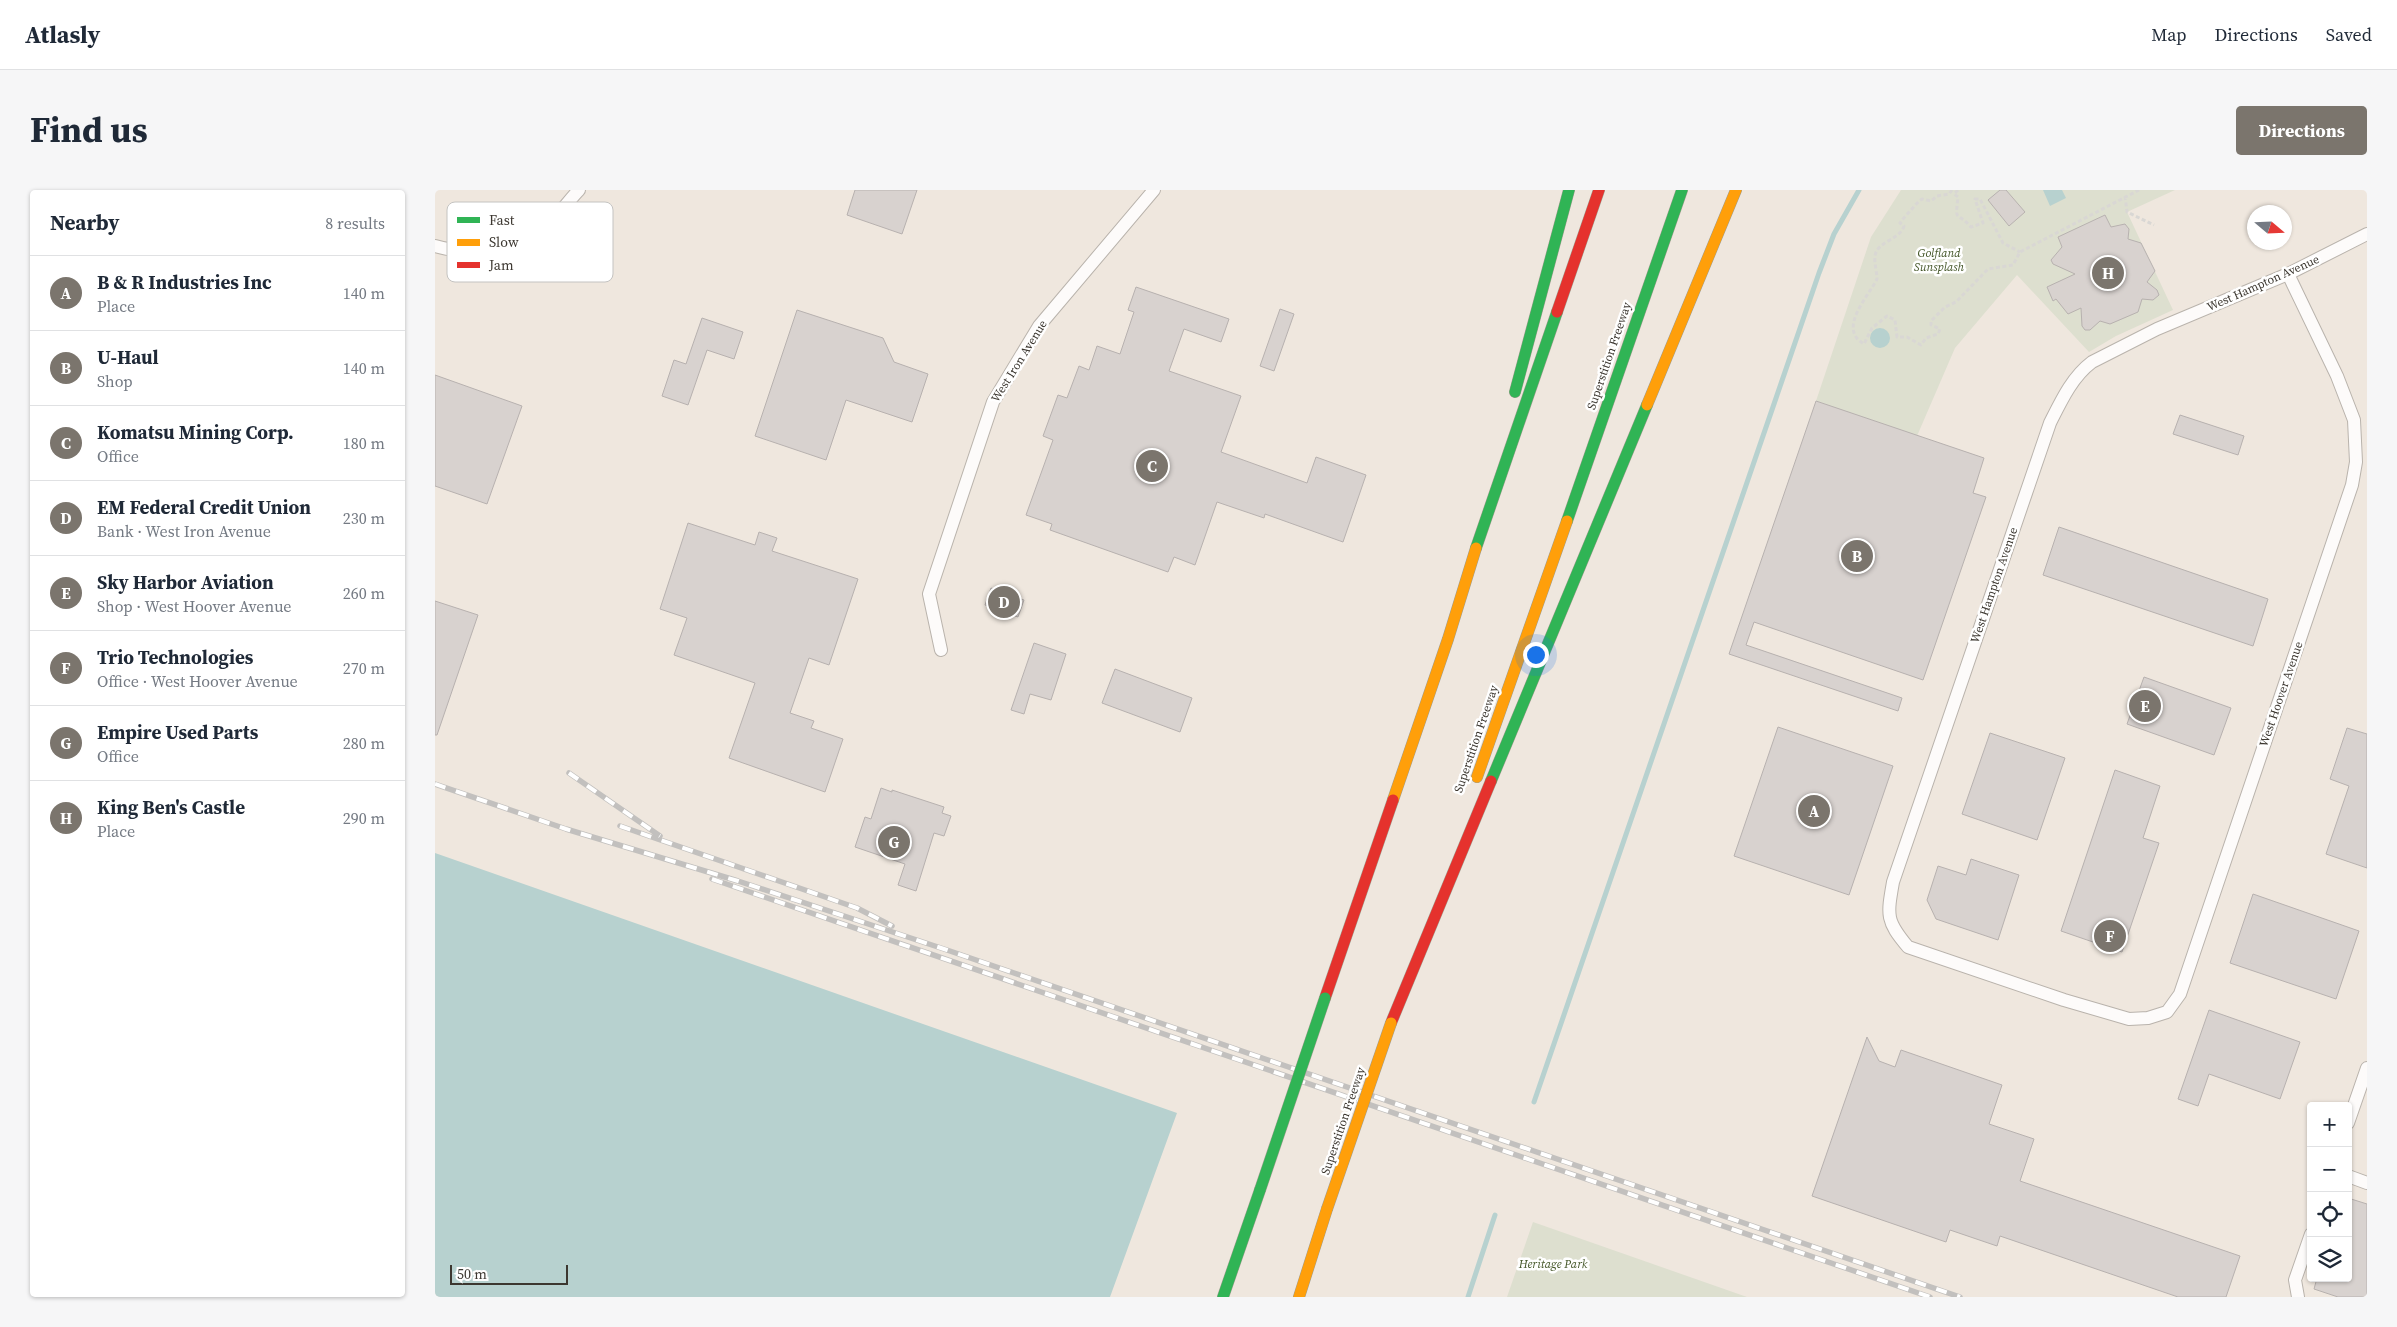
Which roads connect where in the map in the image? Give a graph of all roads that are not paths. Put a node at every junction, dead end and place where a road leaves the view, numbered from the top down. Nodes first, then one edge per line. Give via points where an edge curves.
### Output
1 (579, 190) edge
2 (1154, 190) edge
3 (1569, 190) edge
4 (1599, 190) edge
5 (1682, 190) edge
6 (1736, 190) edge
7 (568, 202) edge
8 (2367, 234) edge
9 (2288, 274) junction
10 (1465, 577) junction
11 (941, 650) dead end
12 (1473, 789) dead end
13 (1463, 817) dead end
14 (2064, 1000) joint
15 (1391, 1023) junction
16 (2367, 1068) edge
17 (2352, 1111) edge
18 (2352, 1177) edge
19 (2367, 1183) edge
20 (2310, 1237) edge
21 (2297, 1296) edge
22 (1223, 1297) edge
23 (1299, 1297) edge

1 - 7 street
2 - 11 street, West Iron Avenue via 1039,326 993,402 929,594
3 - 10 highway
4 - 10 highway
5 - 12 highway, Superstition Freeway
6 - 15 highway
8 - 9 street, West Hampton Avenue
9 - 14 street, West Hoover Avenue via 2337,376 2354,420 2356,462 2352,485 2180,994 2167,1012 2129,1019
9 - 14 street, West Hampton Avenue via 2157,329 2092,362 2065,394 2050,423 1893,882 1889,905 1891,928 1908,947
10 - 22 highway, bridge via 1448,639
13 - 15 highway, Superstition Freeway
15 - 23 highway, Superstition Freeway, bridge
16 - 17 street
18 - 19 street
20 - 21 street via 2295,1280

